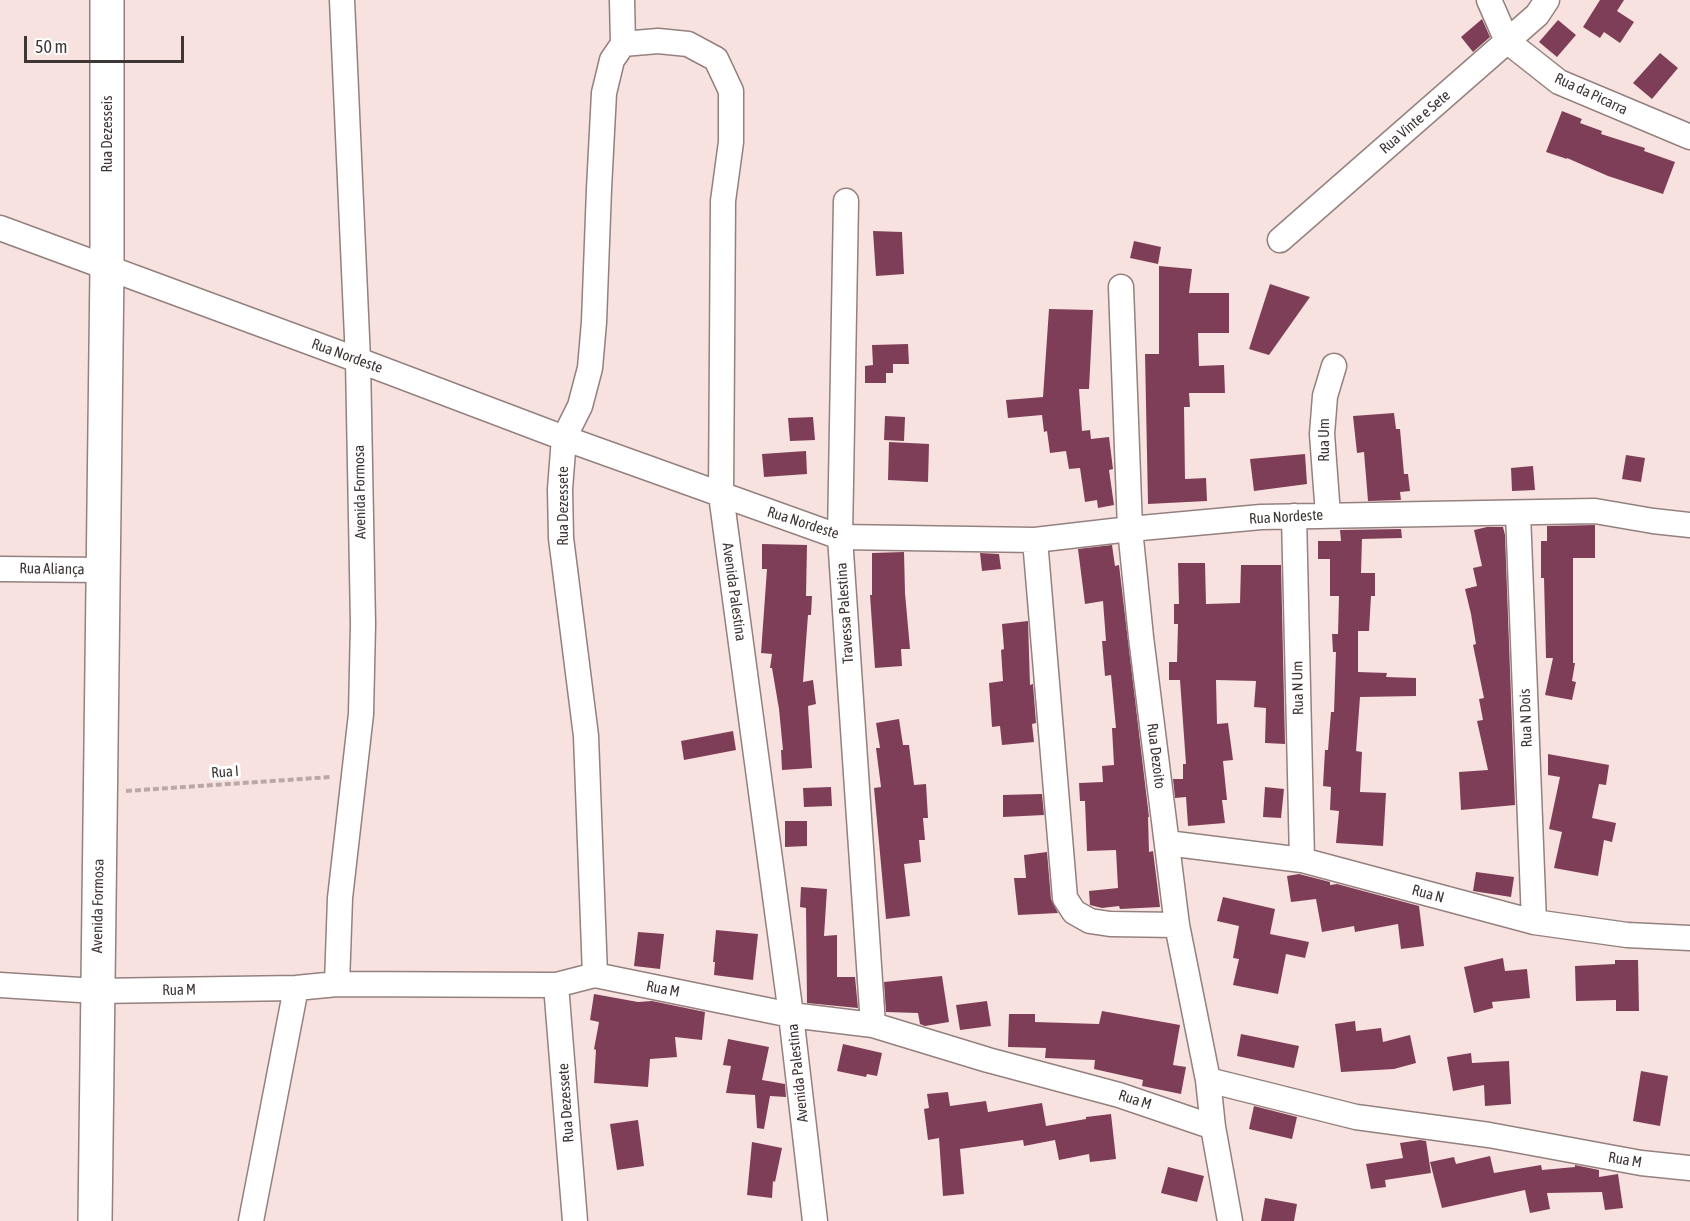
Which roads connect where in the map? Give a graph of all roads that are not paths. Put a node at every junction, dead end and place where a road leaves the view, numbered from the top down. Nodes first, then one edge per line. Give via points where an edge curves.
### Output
1 (107, 0) edge
2 (342, 0) edge
3 (622, 0) edge
4 (1489, 0) edge
5 (1547, 0) edge
6 (1507, 41) junction
7 (623, 44) junction
8 (1690, 137) edge
9 (846, 201) dead end
10 (0, 228) edge
11 (1280, 240) dead end
12 (107, 268) junction
13 (1121, 287) dead end
14 (358, 360) junction
15 (1334, 366) dead end
16 (564, 438) junction
17 (721, 495) junction
18 (1518, 513) junction
19 (1328, 515) junction
20 (1294, 516) junction
21 (1690, 525) edge
22 (1130, 529) junction
23 (840, 537) junction
24 (1035, 540) junction
25 (0, 568) edge
26 (103, 570) junction
27 (1167, 843) junction
28 (1302, 860) junction
29 (1534, 922) junction
30 (1177, 925) junction
31 (1690, 938) edge
32 (595, 975) junction
33 (337, 984) junction
34 (0, 985) edge
35 (556, 985) junction
36 (296, 988) junction
37 (96, 991) junction
38 (791, 1014) junction
39 (873, 1025) junction
40 (1208, 1080) junction
41 (1213, 1127) junction
42 (1690, 1168) edge
43 (95, 1221) edge
44 (250, 1221) edge
45 (574, 1221) edge
46 (814, 1221) edge
47 (1230, 1221) edge

1 - 12 main road, Rua Dezesseis
2 - 14 street, Avenida Formosa
3 - 7 street
4 - 6 street, Rua da Picarra
5 - 6 street, Rua Vinte e Sete via 1537,15
6 - 8 street, Rua da Picarra via 1559,82
6 - 11 street, Rua Vinte e Sete
7 - 16 street, Rua Dezessete via 612,60 604,93 590,368 580,406
7 - 17 street, Avenida Palestina via 688,44 716,59 731,91 731,142 723,201
9 - 23 street, Travessa Palestina
10 - 12 street, Rua Nordeste
12 - 14 street, Rua Nordeste
12 - 26 main road, Avenida Formosa
13 - 22 street, Rua Dezoito
14 - 16 street, Rua Nordeste
14 - 33 street, Avenida Formosa via 361,714 340,898
15 - 19 street, Rua Um via 1325,396 1322,434
16 - 17 street, Rua Nordeste
16 - 32 street, Rua Dezessete via 561,538 586,736
17 - 23 street, Rua Nordeste
17 - 38 street, Avenida Palestina
18 - 19 street, Rua Nordeste
18 - 21 street, Rua Nordeste via 1595,511
18 - 29 street, Rua N Dois
19 - 20 street, Rua Nordeste
20 - 22 street, Rua Nordeste
20 - 28 street, Rua N Um
22 - 24 street, Rua Nordeste
22 - 27 street, Rua Dezoito
23 - 24 street, Rua Nordeste
23 - 39 street, Travessa Palestina
24 - 30 street via 1065,898 1074,912 1090,921
25 - 26 street, Rua Aliança
26 - 37 main road, Avenida Formosa
27 - 28 street, Rua N
27 - 30 street, Rua Dezoito
28 - 29 street, Rua N
29 - 31 street, Rua N via 1627,935
30 - 40 street, Rua Dezoito
32 - 35 street, Rua M
32 - 38 street, Rua M
33 - 35 street, Rua M
33 - 36 street, Rua M
34 - 37 street, Rua M
35 - 45 street, Rua Dezessete
36 - 37 street, Rua M
36 - 44 street
37 - 43 main road, Avenida Formosa
38 - 39 street, Rua M
38 - 46 street, Avenida Palestina
39 - 41 street, Rua M via 1119,1095
40 - 41 street, Rua Dezoito
40 - 42 street, Rua M via 1356,1118
41 - 47 street, Rua Dezoito

